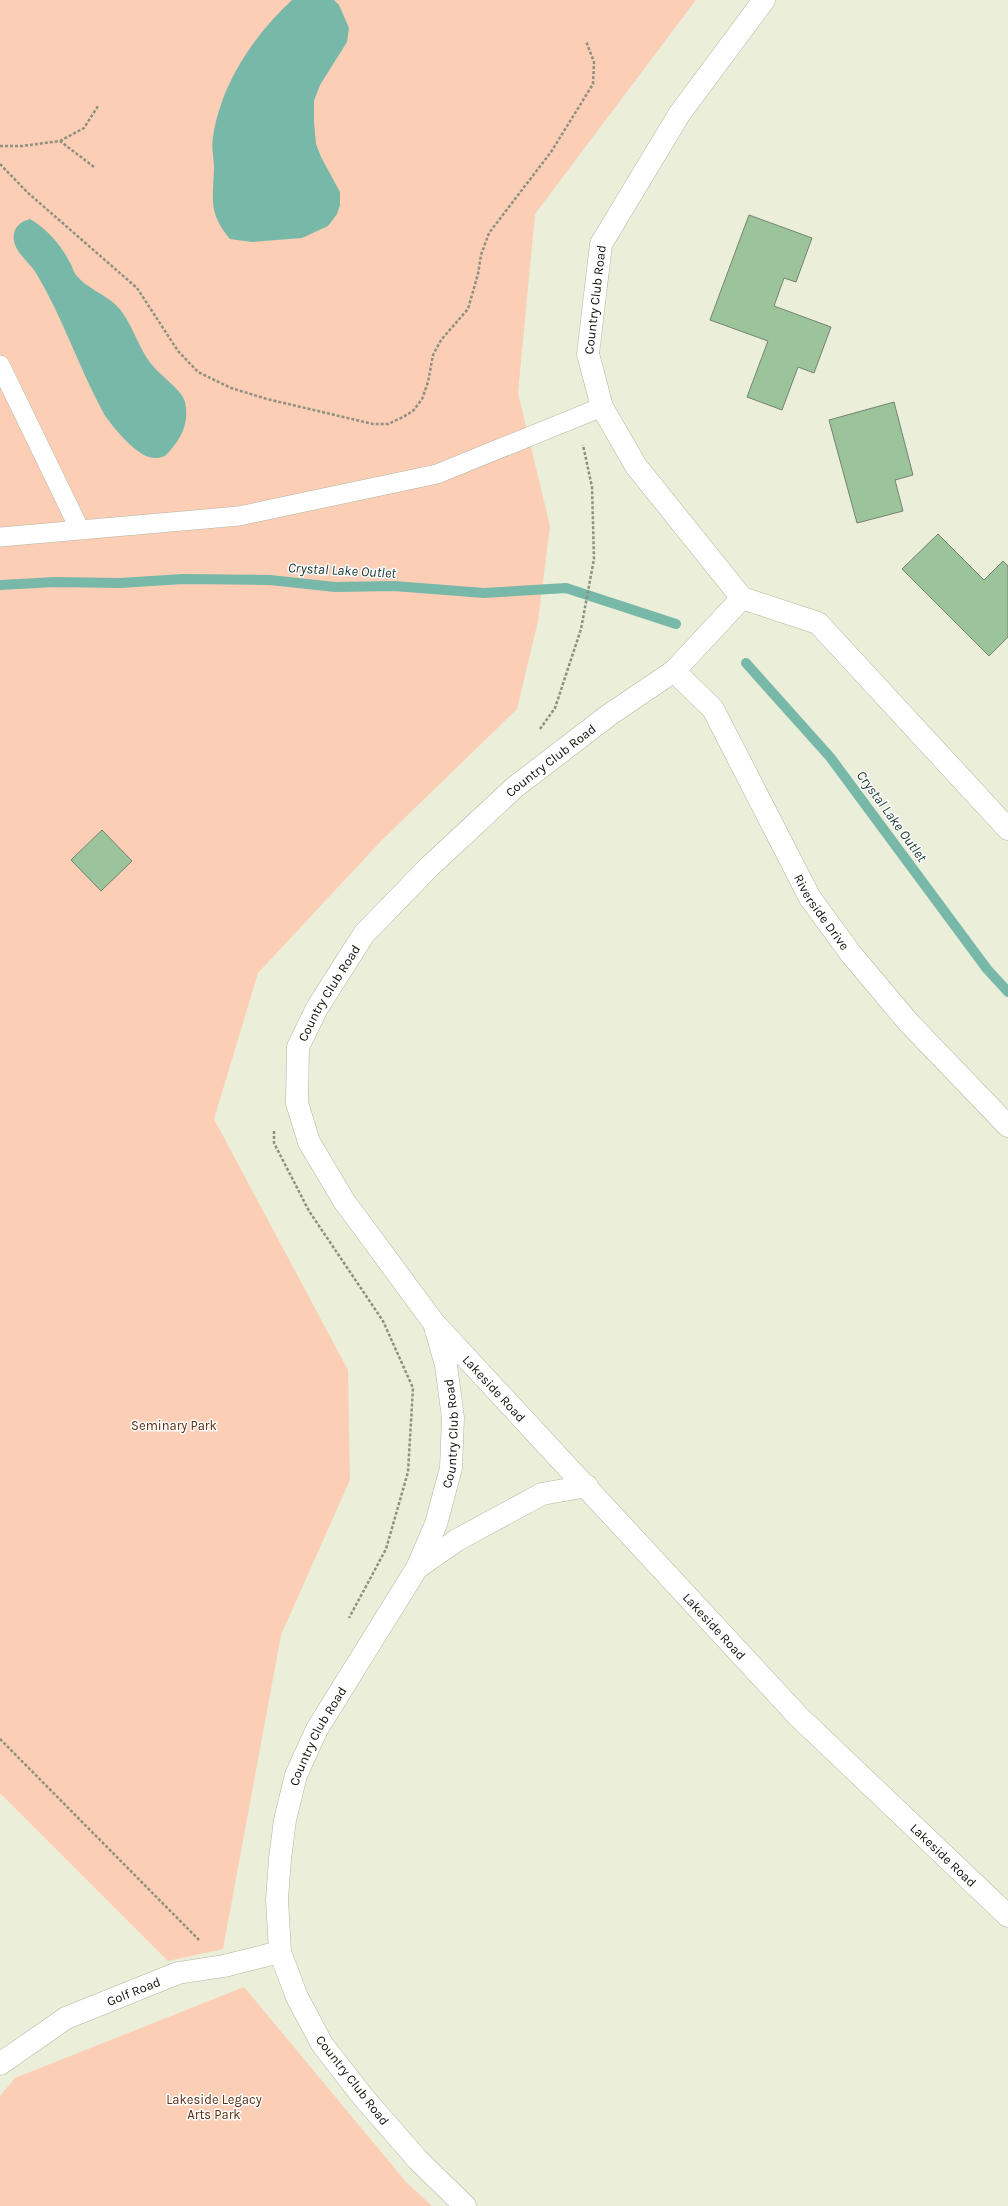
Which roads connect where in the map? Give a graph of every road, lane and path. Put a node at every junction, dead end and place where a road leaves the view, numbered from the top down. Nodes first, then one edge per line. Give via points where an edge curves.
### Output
1 (764, 0) edge
2 (586, 41) dead end
3 (98, 106) dead end
4 (60, 141) junction
5 (0, 146) edge
6 (0, 164) edge
7 (94, 167) dead end
8 (0, 366) edge
9 (602, 407) junction
10 (80, 530) junction
11 (0, 537) edge
12 (592, 573) dead end
13 (742, 598) junction
14 (583, 618) dead end
15 (674, 671) junction
16 (1008, 830) edge
17 (1008, 1126) edge
18 (434, 1323) junction
19 (587, 1486) junction
20 (417, 1568) junction
21 (0, 1739) edge
22 (1008, 1916) edge
23 (280, 1952) junction
24 (224, 1966) junction
25 (0, 2064) edge
26 (465, 2206) edge

1 - 9 street, Country Club Road via 680,113 601,244 588,354
2 - 6 path via 594,62 593,84 551,152 490,233 468,309 441,340 433,356 422,399 413,411 388,424 373,424 267,399 231,388 198,372 178,352 137,288 27,192
3 - 4 path via 84,128
4 - 5 path
4 - 7 path
8 - 10 lane
9 - 10 lane via 437,474 239,516
9 - 13 street, Country Club Road via 636,466
10 - 11 lane
12 - 14 path
13 - 15 street, Country Club Road
13 - 16 street via 818,623
15 - 17 street, Riverside Drive via 713,709 810,898 851,954 909,1023
15 - 18 street, Country Club Road via 609,715 515,787 429,867 364,934 317,1008 298,1047 297,1103 309,1142 344,1201
18 - 19 street, Lakeside Road
18 - 20 street, Country Club Road via 446,1365 453,1418 451,1468 436,1524
19 - 20 street via 542,1494 457,1540
19 - 22 street, Lakeside Road via 799,1717
20 - 23 street, Country Club Road via 317,1729 296,1775 285,1820 276,1899
21 - 24 path
23 - 24 street, Golf Road
23 - 26 street, Country Club Road via 297,1997 322,2044 363,2097 418,2160
24 - 25 street, Golf Road via 178,1973 66,2018

